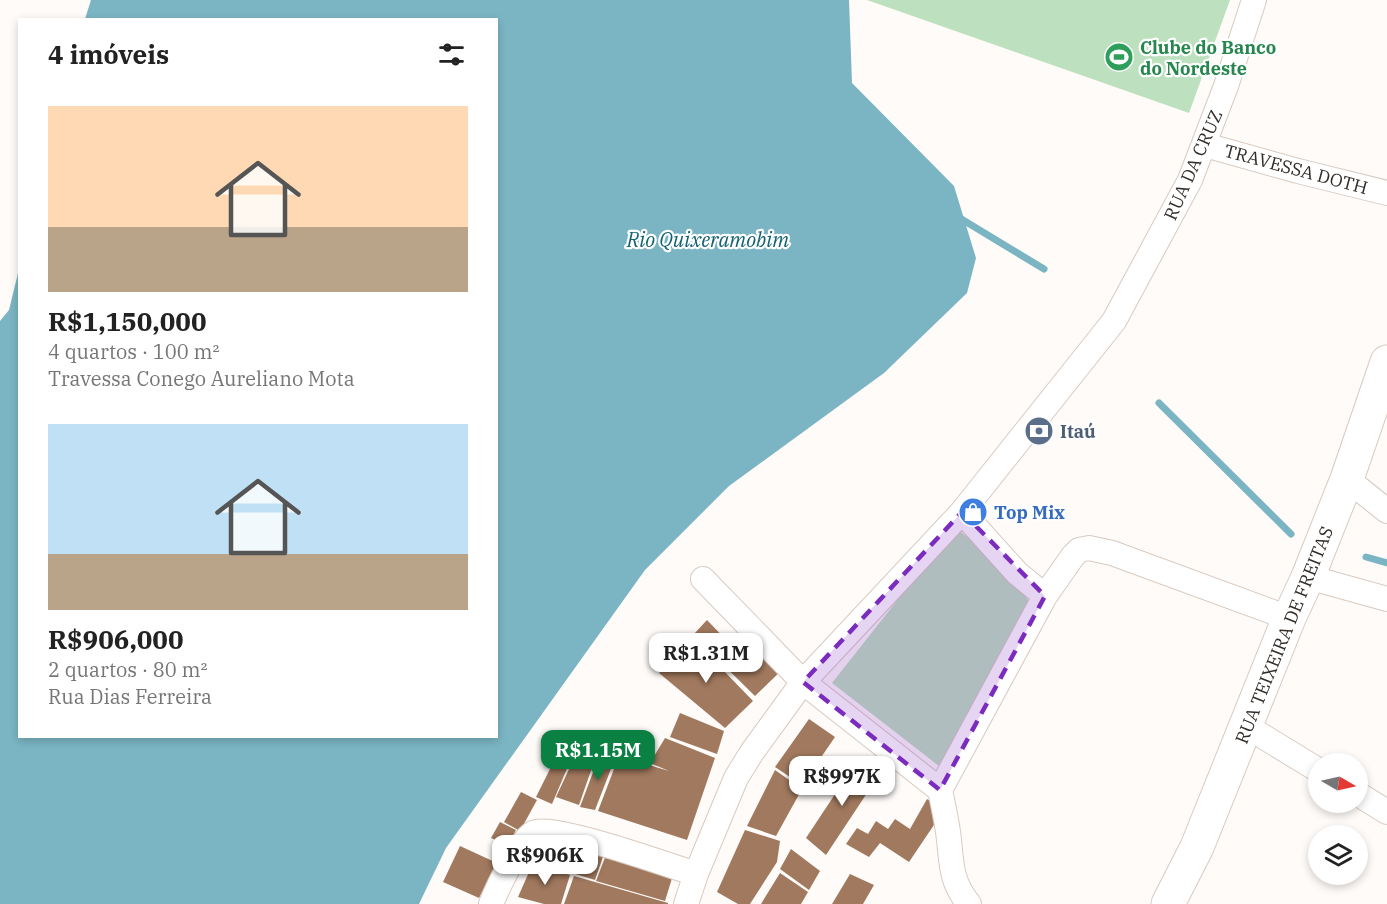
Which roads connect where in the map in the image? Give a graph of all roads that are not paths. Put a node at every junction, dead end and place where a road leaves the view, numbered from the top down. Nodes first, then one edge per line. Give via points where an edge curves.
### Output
1 (1254, 0) edge
2 (1205, 145) junction
3 (1387, 193) edge
4 (1387, 362) edge
5 (1347, 479) junction
6 (1387, 511) edge
7 (962, 512) junction
8 (1308, 577) junction
9 (703, 579) dead end
10 (1045, 596) junction
11 (1387, 599) edge
12 (1289, 618) junction
13 (803, 682) junction
14 (1246, 726) junction
15 (1308, 764) edge
16 (940, 790) junction
17 (1368, 800) edge
18 (1387, 812) edge
19 (696, 874) junction
20 (491, 904) edge
21 (686, 904) edge
22 (969, 904) edge
23 (1168, 904) edge

1 - 2 street, RUA DA CRUZ
2 - 3 street, TRAVESSA DOTH
2 - 7 street, RUA DA CRUZ via 1175,210 1114,321
4 - 5 street, RUA TEIXEIRA DE FREITAS
5 - 6 street
5 - 8 street, RUA TEIXEIRA DE FREITAS
7 - 10 street via 1017,573
7 - 13 street, RUA DA CRUZ
8 - 11 street
8 - 12 street, RUA TEIXEIRA DE FREITAS
9 - 13 street
10 - 12 street via 1073,556 1089,548
10 - 16 street
12 - 14 street, RUA TEIXEIRA DE FREITAS
13 - 16 street
13 - 19 street, RUA DA CRUZ via 736,778
14 - 15 street
14 - 23 street, RUA TEIXEIRA DE FREITAS via 1197,847
16 - 22 street via 949,860 955,882
17 - 18 street
19 - 20 street via 544,831 532,833 522,844
19 - 21 street, RUA DA CRUZ

